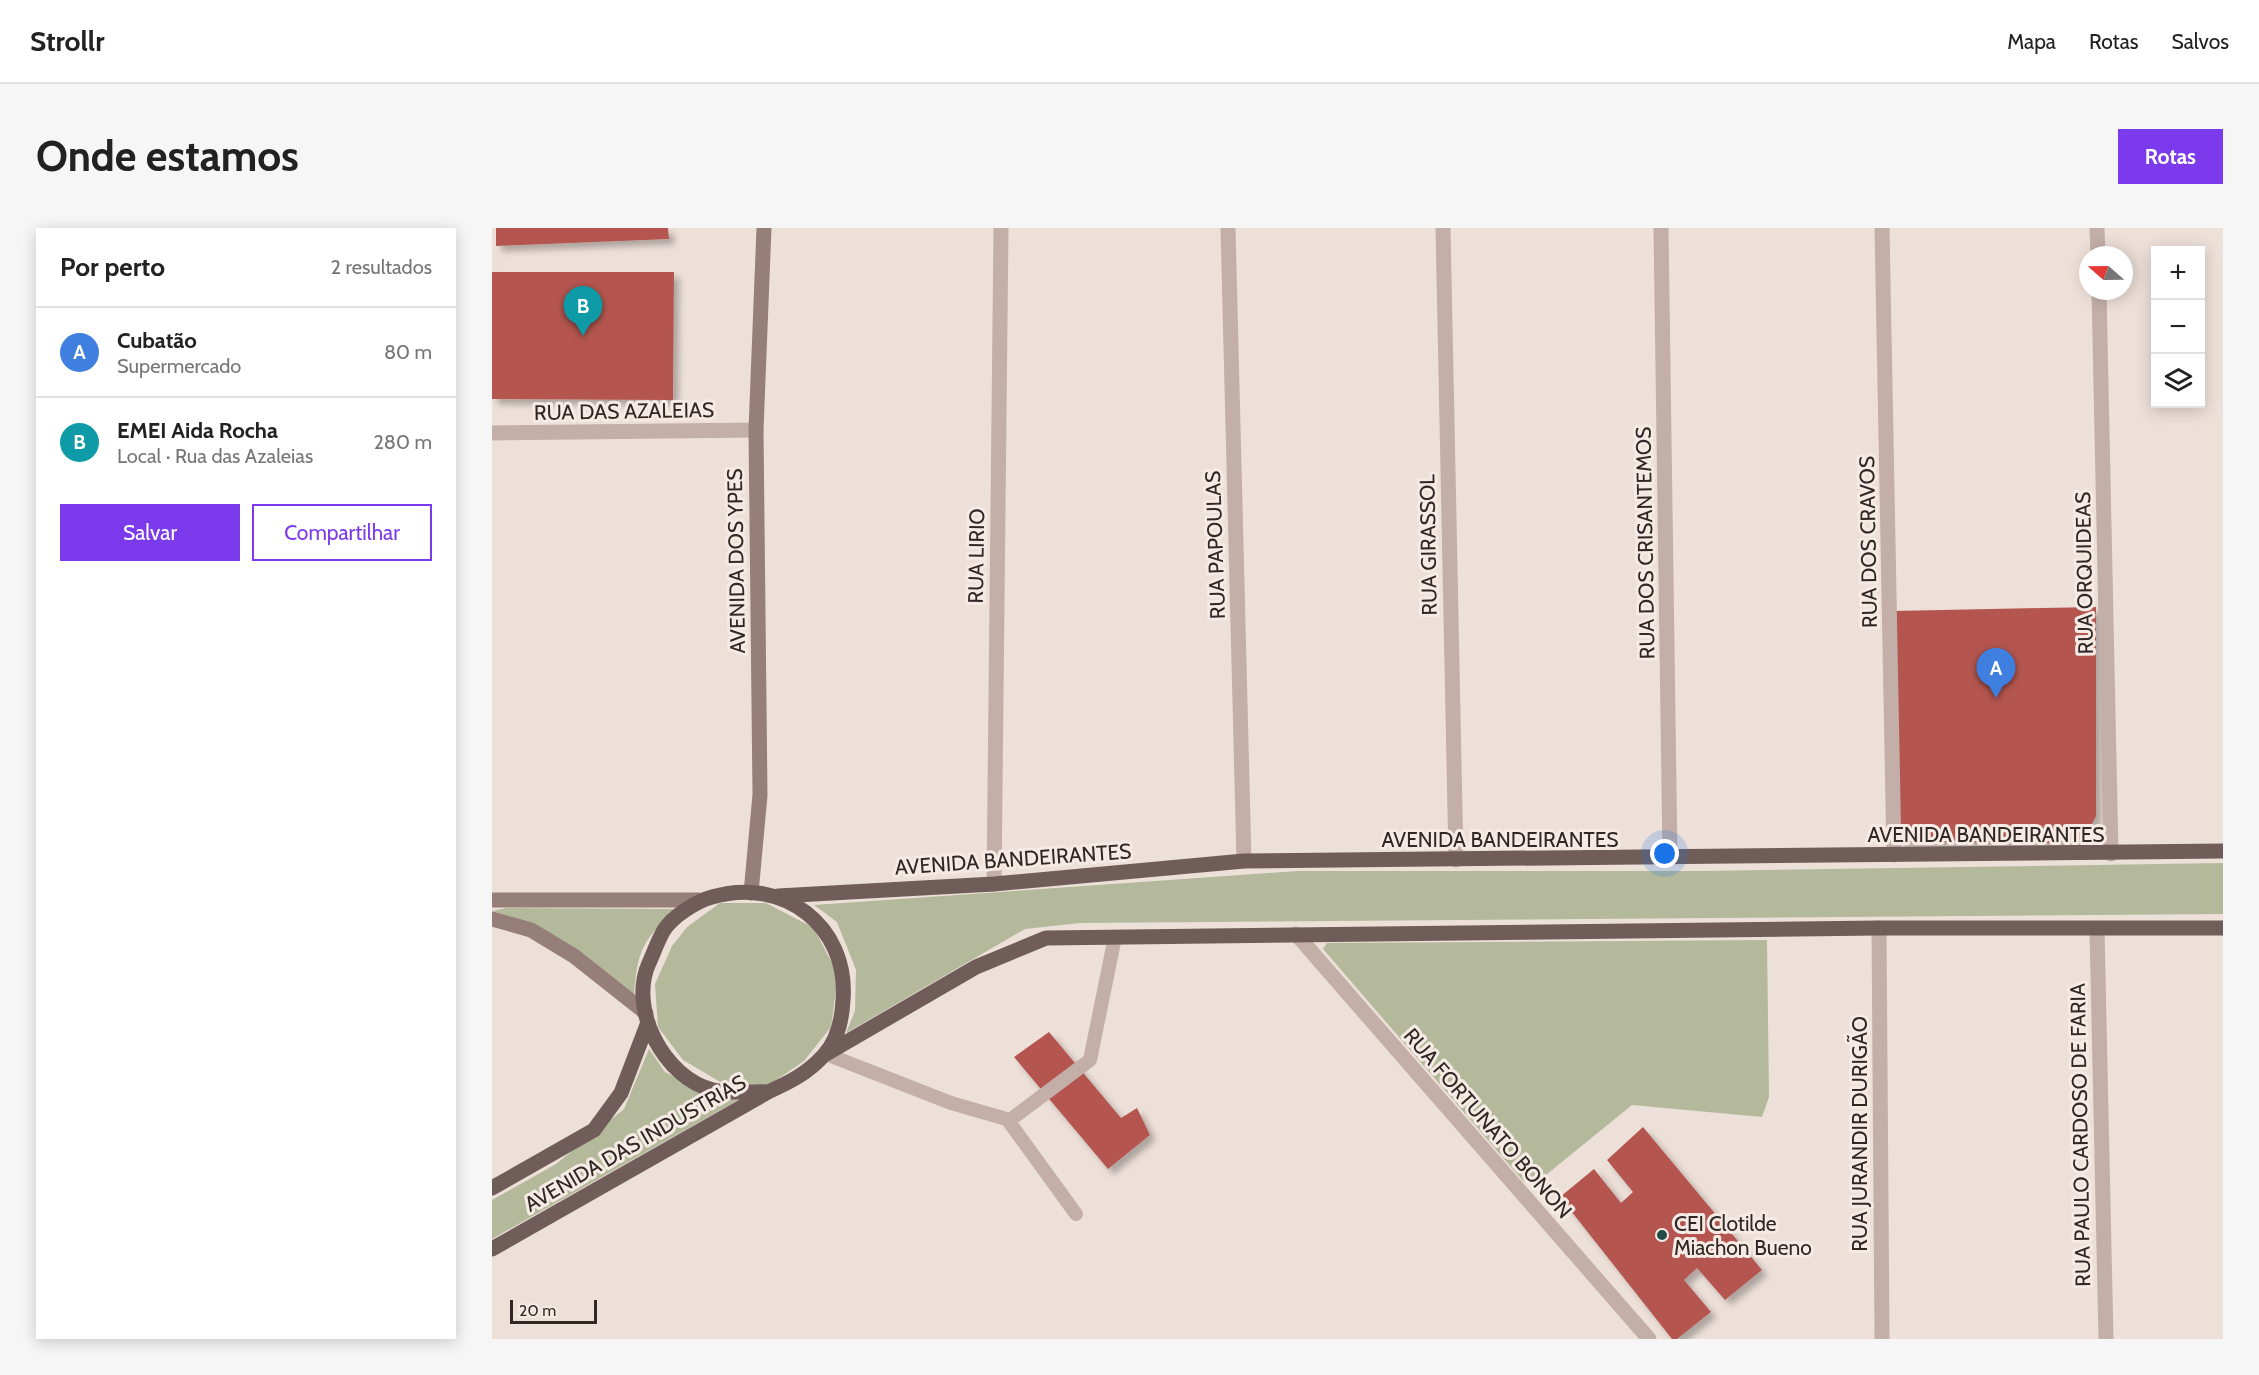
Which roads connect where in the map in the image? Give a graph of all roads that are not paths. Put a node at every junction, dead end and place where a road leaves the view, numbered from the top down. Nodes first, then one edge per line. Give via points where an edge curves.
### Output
1 (764, 228) edge
2 (1001, 228) edge
3 (1228, 228) edge
4 (1443, 228) edge
5 (1661, 228) edge
6 (1882, 228) edge
7 (2097, 228) edge
8 (2098, 246) edge
9 (2099, 300) edge
10 (756, 430) junction
11 (492, 433) edge
12 (2223, 852) edge
13 (2111, 854) junction
14 (1894, 855) junction
15 (1670, 858) junction
16 (1456, 860) junction
17 (1245, 861) junction
18 (994, 884) junction
19 (751, 893) junction
20 (778, 896) junction
21 (492, 900) edge
22 (699, 900) junction
23 (492, 919) edge
24 (1879, 928) junction
25 (2223, 928) edge
26 (2097, 930) junction
27 (1296, 934) junction
28 (1115, 937) junction
29 (647, 1019) junction
30 (826, 1054) junction
31 (768, 1092) junction
32 (1007, 1119) junction
33 (492, 1188) edge
34 (1076, 1214) dead end
35 (492, 1249) edge
36 (1648, 1339) edge
37 (1882, 1339) edge
38 (2106, 1339) edge

1 - 10 main road, AVENIDA DOS YPES
2 - 18 street, RUA LIRIO
3 - 17 street, RUA PAPOULAS
4 - 16 street, RUA GIRASSOL
5 - 15 street, RUA DOS CRISANTEMOS
6 - 14 street, RUA DOS CRAVOS
7 - 8 street
9 - 13 street, RUA ORQUIDEAS
10 - 11 street, RUA DAS AZALEIAS
10 - 19 main road, AVENIDA DOS YPES via 760,795
12 - 13 main road, AVENIDA BANDEIRANTES
13 - 14 main road, AVENIDA BANDEIRANTES
14 - 15 main road, AVENIDA BANDEIRANTES
15 - 16 main road, AVENIDA BANDEIRANTES
16 - 17 main road, AVENIDA BANDEIRANTES
17 - 18 main road, AVENIDA BANDEIRANTES
18 - 20 main road, AVENIDA BANDEIRANTES
19 - 20 main road
19 - 22 main road via 734,891
20 - 30 main road via 811,915 832,940 845,978 842,1020
21 - 22 main road
22 - 29 main road via 665,928 644,975
23 - 29 main road via 531,930 574,956
24 - 26 main road
24 - 27 main road
24 - 37 street, RUA JURANDIR DURIGÃO
25 - 26 main road
26 - 38 street, RUA PAULO CARDOSO DE FARIA
27 - 28 main road
27 - 36 street, RUA FORTUNATO BONON
28 - 30 main road via 1046,938 1026,946 976,967
28 - 32 lane via 1090,1060
29 - 31 main road via 662,1054 686,1077 713,1090
29 - 33 main road, AVENIDA DAS INDUSTRIAS via 621,1093 594,1131
30 - 31 main road via 800,1078
30 - 32 lane via 951,1103
31 - 35 main road, AVENIDA DAS INDUSTRIAS
32 - 34 lane

